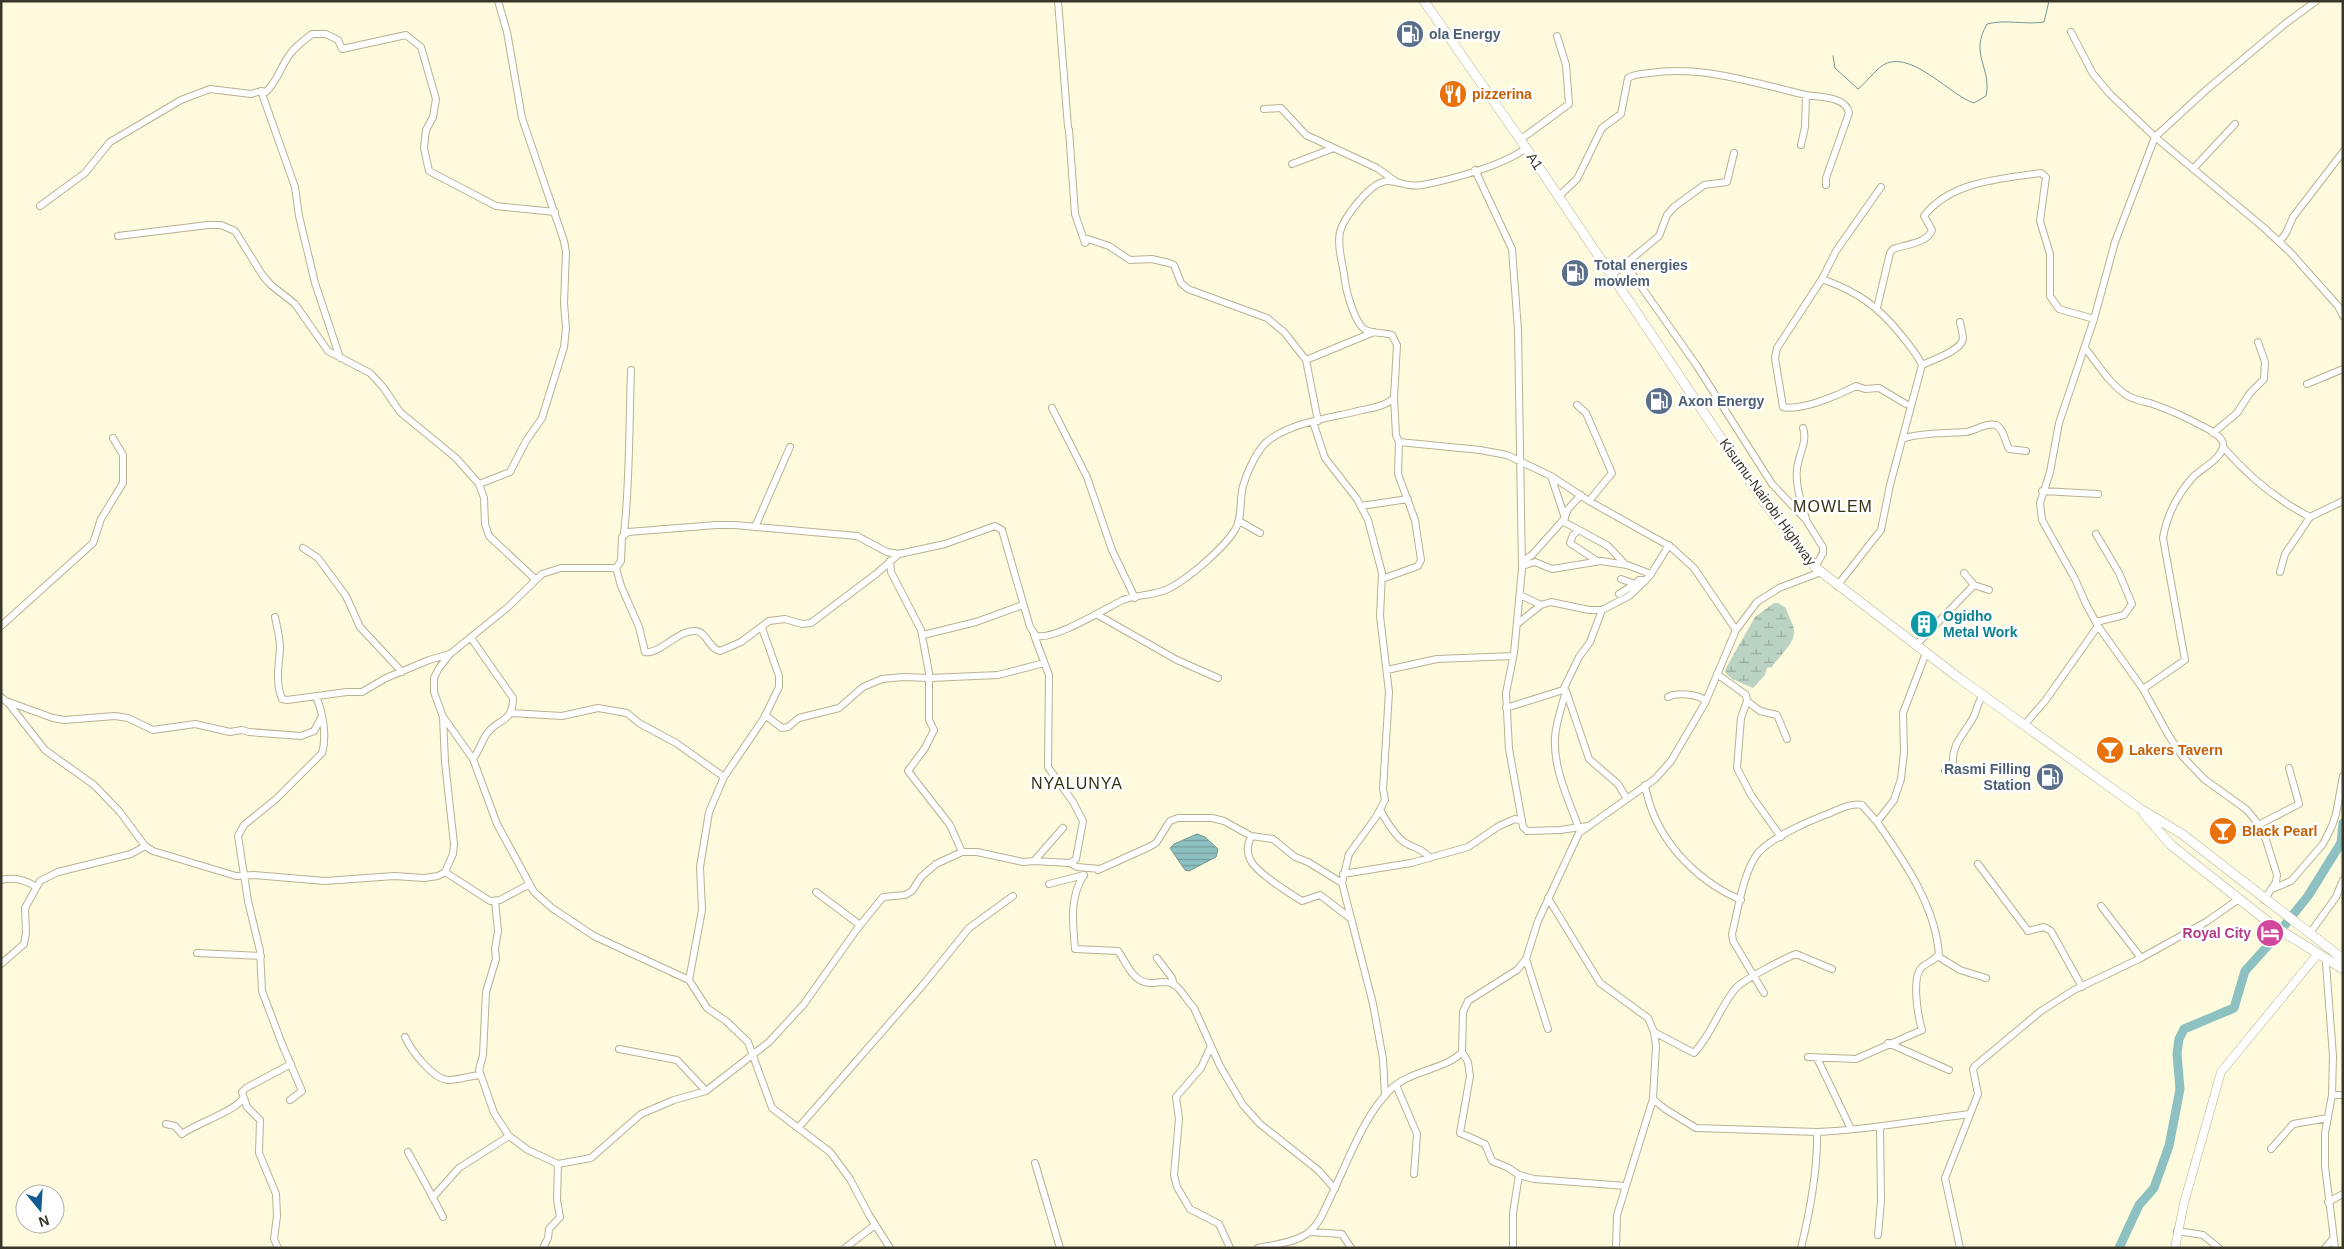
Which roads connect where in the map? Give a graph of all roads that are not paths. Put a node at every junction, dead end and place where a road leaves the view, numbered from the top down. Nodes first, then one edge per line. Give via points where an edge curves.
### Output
1 (498, 1) edge
2 (1058, 1) edge
3 (1424, 1) edge
4 (2316, 1) edge
5 (2071, 32) dead end
6 (1557, 36) dead end
7 (261, 91) junction
8 (1806, 95) junction
9 (1264, 109) dead end
10 (2235, 124) dead end
11 (2155, 137) junction
12 (1523, 144) junction
13 (1801, 145) dead end
14 (1334, 148) junction
15 (2343, 152) edge
16 (1734, 153) dead end
17 (1292, 164) dead end
18 (2193, 169) junction
19 (1475, 170) junction
20 (1826, 184) dead end
21 (1400, 185) junction
22 (1881, 188) dead end
23 (1558, 196) junction
24 (40, 206) dead end
25 (554, 212) junction
26 (118, 236) dead end
27 (2279, 242) junction
28 (1626, 264) junction
29 (1611, 276) junction
30 (1822, 278) junction
31 (1877, 308) junction
32 (2343, 316) edge
33 (2094, 319) junction
34 (1960, 322) dead end
35 (1374, 332) junction
36 (2258, 342) dead end
37 (2085, 348) junction
38 (340, 358) junction
39 (1306, 360) junction
40 (1922, 365) junction
41 (2343, 369) edge
42 (631, 370) dead end
43 (2307, 384) dead end
44 (1394, 398) junction
45 (1906, 404) dead end
46 (1577, 405) dead end
47 (1052, 408) dead end
48 (1315, 422) junction
49 (1803, 428) dead end
50 (2213, 433) junction
51 (113, 438) dead end
52 (1904, 438) junction
53 (1399, 442) junction
54 (2223, 447) junction
55 (790, 448) dead end
56 (2026, 451) dead end
57 (1519, 460) junction
58 (1550, 476) junction
59 (479, 484) junction
60 (2042, 492) junction
61 (2098, 494) dead end
62 (1581, 495) junction
63 (1408, 499) junction
64 (1589, 501) junction
65 (2343, 501) edge
66 (1361, 506) junction
67 (2310, 517) junction
68 (1564, 519) junction
69 (1806, 520) junction
70 (1239, 521) junction
71 (755, 527) junction
72 (1578, 530) junction
73 (1260, 533) dead end
74 (624, 534) junction
75 (2096, 534) dead end
76 (1669, 545) junction
77 (303, 548) dead end
78 (899, 554) junction
79 (890, 561) junction
80 (1601, 561) junction
81 (1627, 565) junction
82 (1522, 566) junction
83 (616, 568) junction
84 (1818, 570) junction
85 (2280, 572) dead end
86 (1964, 573) dead end
87 (1648, 577) junction
88 (1382, 578) junction
89 (535, 579) junction
90 (1621, 579) dead end
91 (1635, 584) junction
92 (1974, 585) junction
93 (1837, 586) junction
94 (1989, 590) dead end
95 (1620, 594) dead end
96 (1520, 595) junction
97 (1135, 598) junction
98 (1542, 604) junction
99 (1023, 605) junction
100 (1602, 610) junction
101 (1096, 614) junction
102 (275, 617) dead end
103 (1517, 624) junction
104 (2097, 624) junction
105 (1, 626) edge
106 (762, 628) junction
107 (1736, 630) junction
108 (923, 635) junction
109 (1034, 635) junction
110 (471, 638) junction
111 (1916, 645) junction
112 (1926, 653) junction
113 (450, 654) junction
114 (1513, 656) junction
115 (1044, 663) junction
116 (1387, 670) junction
117 (402, 672) junction
118 (1716, 674) junction
119 (930, 678) junction
120 (1218, 678) dead end
121 (2143, 689) junction
122 (1564, 691) junction
123 (1983, 694) junction
124 (316, 697) junction
125 (1668, 697) dead end
126 (3, 699) edge
127 (1706, 701) junction
128 (1747, 701) junction
129 (1506, 708) junction
130 (511, 713) junction
131 (765, 715) junction
132 (322, 717) junction
133 (443, 717) junction
134 (2025, 724) junction
135 (1786, 739) dead end
136 (472, 759) junction
137 (2289, 768) dead end
138 (1944, 771) dead end
139 (2343, 776) edge
140 (724, 777) junction
141 (1645, 785) junction
142 (1627, 800) junction
143 (2140, 808) junction
144 (1380, 810) junction
145 (1522, 821) junction
146 (1877, 822) junction
147 (2258, 825) junction
148 (1578, 826) junction
149 (1588, 826) junction
150 (1063, 828) dead end
151 (1251, 836) junction
152 (1781, 837) junction
153 (2187, 838) junction
154 (145, 846) junction
155 (2177, 850) junction
156 (962, 852) junction
157 (1430, 858) junction
158 (1034, 861) junction
159 (1070, 863) junction
160 (1978, 864) dead end
161 (1100, 869) junction
162 (445, 872) junction
163 (1343, 874) junction
164 (1084, 875) junction
165 (245, 876) junction
166 (1, 880) edge
167 (2343, 880) edge
168 (1342, 883) junction
169 (1048, 884) dead end
170 (528, 885) junction
171 (36, 887) junction
172 (2272, 888) junction
173 (816, 892) dead end
174 (1013, 896) dead end
175 (1548, 898) junction
176 (2240, 899) junction
177 (1741, 900) junction
178 (2264, 900) junction
179 (495, 901) junction
180 (2101, 906) dead end
181 (1350, 918) junction
182 (860, 925) junction
183 (2310, 933) junction
184 (197, 953) dead end
185 (1938, 955) junction
186 (2317, 955) junction
187 (261, 956) junction
188 (1157, 958) dead end
189 (2141, 958) junction
190 (1526, 960) junction
191 (2343, 960) edge
192 (1, 964) edge
193 (2326, 964) dead end
194 (1832, 969) dead end
195 (2343, 969) edge
196 (1754, 975) junction
197 (1986, 978) dead end
198 (689, 980) junction
199 (1174, 985) junction
200 (2082, 987) junction
201 (1764, 993) dead end
202 (1548, 1029) dead end
203 (1654, 1032) junction
204 (405, 1037) dead end
205 (1888, 1043) junction
206 (1211, 1046) junction
207 (619, 1049) dead end
208 (1462, 1052) junction
209 (752, 1056) junction
210 (1808, 1057) dead end
211 (1817, 1058) junction
212 (291, 1064) junction
213 (1949, 1070) dead end
214 (480, 1075) junction
215 (1396, 1085) junction
216 (706, 1091) junction
217 (2332, 1095) junction
218 (2343, 1095) edge
219 (1385, 1096) junction
220 (243, 1098) junction
221 (1653, 1099) junction
222 (290, 1100) dead end
223 (1970, 1114) junction
224 (2328, 1118) junction
225 (166, 1124) dead end
226 (1880, 1127) junction
227 (798, 1128) junction
228 (1851, 1129) junction
229 (1817, 1132) junction
230 (508, 1136) junction
231 (2271, 1148) dead end
232 (408, 1152) dead end
233 (1035, 1163) dead end
234 (558, 1164) junction
235 (1414, 1174) dead end
236 (1519, 1175) junction
237 (1626, 1186) junction
238 (1334, 1188) junction
239 (2343, 1194) edge
240 (434, 1196) junction
241 (2328, 1202) junction
242 (443, 1217) dead end
243 (875, 1225) junction
244 (2177, 1231) junction
245 (1310, 1232) junction
246 (1878, 1235) dead end
247 (1346, 1240) junction
248 (2332, 1240) junction
249 (278, 1248) edge
250 (543, 1248) edge
251 (846, 1248) edge
252 (890, 1248) edge
253 (1060, 1248) edge
254 (1230, 1248) edge
255 (1258, 1248) edge
256 (1345, 1248) edge
257 (1351, 1248) edge
258 (1513, 1248) edge
259 (1616, 1248) edge
260 (1801, 1248) edge
261 (1960, 1248) edge
262 (2175, 1248) edge
263 (2219, 1248) edge
264 (2325, 1248) edge
265 (2335, 1248) edge

1 - 25 street via 508,37 522,118
2 - 39 street via 1074,214 1084,243 1088,239 1109,246 1130,260 1152,259 1174,265 1181,283 1188,289 1267,318 1284,332
3 - 12 highway, A1 / A1
4 - 11 street via 2205,91
5 - 11 street via 2093,74
6 - 12 street via 1566,65 1569,104
7 - 24 street via 251,94 210,89 181,100 110,142 85,173
7 - 25 street via 266,92 270,88 297,45 312,34 332,36 342,49 406,35 421,47 436,99 424,148 429,171 496,206
7 - 38 street via 296,187 299,216 315,283
8 - 13 street
8 - 20 street via 1832,98 1849,111
8 - 23 street via 1769,84 1698,71 1673,70 1630,76 1621,114 1602,128 1577,179
9 - 14 street via 1281,108 1306,135
10 - 18 street
11 - 18 street
11 - 33 street via 2115,242
12 - 19 street via 1514,157
12 - 23 highway, A1 / A1
14 - 17 street
14 - 21 street via 1377,168
15 - 27 street via 2293,217
16 - 28 street via 1727,182 1704,185 1674,207 1667,215 1659,236
18 - 27 street
19 - 21 street via 1420,186
19 - 57 street via 1512,249 1518,330
21 - 35 street via 1388,181 1378,184 1364,195 1340,232 1344,278 1352,308 1363,328
22 - 30 street via 1836,251
23 - 29 highway, A1 / A1
25 - 59 street via 566,252 564,347 542,418 513,468 502,476
26 - 38 street via 208,225 228,227 235,232 263,276 295,304 328,351
27 - 32 street via 2338,306
28 - 29 street
28 - 69 street via 1702,373 1772,484
29 - 84 highway, Kisumu-Nairobi Highway / A1 via 1764,502
30 - 31 street via 1857,293
30 - 45 street via 1776,353 1783,407 1841,395 1856,386 1879,388
31 - 33 street via 1891,250 1929,235 1932,230 1924,216 1946,196 1969,186 2041,173 2046,177 2040,221 2050,254 2050,296 2059,309
31 - 40 street
33 - 37 street
34 - 40 street via 1961,343 1951,352
35 - 39 street
35 - 44 street via 1392,335 1397,344
36 - 50 street via 2266,362 2264,379 2237,413
37 - 50 street via 2125,394 2173,412
37 - 60 street via 2059,423 2050,472
38 - 59 street via 370,372 400,412 456,458
39 - 48 street
40 - 52 street
41 - 43 street
42 - 74 street
44 - 48 street via 1378,406
44 - 53 street
46 - 64 street via 1586,412 1612,473
47 - 97 street via 1086,477 1112,550
48 - 66 street via 1324,458
48 - 70 street via 1278,434 1260,450 1244,486
49 - 69 street via 1797,482
50 - 54 street via 2219,437
51 - 105 street via 123,455 123,483 101,519 93,543
52 - 56 street via 1997,426 2009,449
52 - 93 street via 1881,530
53 - 57 street via 1480,450
53 - 63 street via 1398,474
54 - 67 street via 2268,491
54 - 121 street via 2182,491 2165,524 2163,538 2186,660
55 - 71 street
57 - 58 street
57 - 82 street
58 - 62 street
58 - 68 street
59 - 89 street via 489,536
60 - 61 street
60 - 104 street via 2039,512 2042,520
62 - 64 street
62 - 68 street via 1568,509
63 - 66 street
63 - 88 street via 1421,560 1418,566
64 - 76 street
65 - 67 street
66 - 88 street via 1368,520
67 - 85 street via 2285,554
68 - 72 street
68 - 82 street
69 - 84 street via 1823,547
70 - 73 street
70 - 97 street via 1222,547 1178,583 1154,595
71 - 74 street via 716,525
71 - 78 street via 857,536 887,552
72 - 80 street via 1570,542 1594,560
72 - 81 street via 1608,546
74 - 83 street via 621,561
75 - 104 street via 2119,573 2132,604 2124,615
76 - 87 street
76 - 107 street via 1694,568
77 - 117 street via 318,558 346,596 360,627
78 - 79 street
78 - 99 street via 1000,527
79 - 106 street via 811,623 785,619 769,621
79 - 108 street via 892,572
80 - 81 street
80 - 82 street via 1552,569 1535,562
81 - 87 street
82 - 96 street
83 - 89 street via 561,568
83 - 106 street via 647,653 694,631 702,633 712,648 722,650
84 - 93 highway, Kisumu-Nairobi Highway / A1
84 - 107 street via 1757,602
86 - 92 street
87 - 91 street
87 - 100 street via 1629,596
88 - 116 street via 1380,616
89 - 110 street
90 - 91 street
91 - 95 street
92 - 94 street
92 - 111 street
93 - 111 highway, Kisumu-Nairobi Highway / A1
96 - 98 street
96 - 103 street
97 - 101 street
98 - 100 street via 1551,602
98 - 103 street
99 - 108 street via 976,622
99 - 109 street
100 - 122 street via 1590,642 1579,657
101 - 109 street via 1045,637
101 - 120 street via 1177,660
102 - 124 street via 281,697 287,700
103 - 114 street
104 - 121 street
104 - 134 street via 2046,701
106 - 131 street via 779,682 778,692
107 - 118 street
108 - 119 street
109 - 115 street
110 - 113 street
110 - 130 street via 511,692
111 - 112 highway, Kisumu-Nairobi Highway / A1
112 - 123 highway, Kisumu-Nairobi Highway / A1
112 - 146 street via 1903,713 1901,779 1894,800
113 - 117 street
113 - 133 street via 434,678 434,692
114 - 116 street via 1443,659
114 - 129 street
115 - 119 street via 1007,674
115 - 159 street via 1049,675 1048,767 1083,822 1076,860
116 - 144 street via 1390,692 1385,800
117 - 124 street via 362,692
118 - 127 street
118 - 128 street via 1744,693
119 - 131 street via 882,679 863,687 838,708 800,718 788,727 778,727
119 - 156 street via 929,720 934,730 908,771 950,825
121 - 147 street via 2183,758 2204,779 2247,810
122 - 129 street
122 - 142 street via 1589,759 1618,784
122 - 148 street via 1555,736 1556,754 1562,788
123 - 134 highway, Kisumu-Nairobi Highway / A1
123 - 138 street via 1953,750 1953,765
124 - 132 street
125 - 127 street via 1680,694 1698,696
126 - 132 street via 53,718 76,720 122,716 153,730 195,724 230,732 242,730 301,736 314,732
126 - 154 street via 45,750 94,785 120,812
127 - 141 street via 1672,761
128 - 135 street via 1760,711 1775,714
128 - 152 street via 1741,718 1737,768 1751,795
129 - 145 street via 1509,749
130 - 136 street via 488,732
130 - 140 street via 562,716 598,708 627,713
131 - 140 street
132 - 165 street via 325,745 322,753 239,832
133 - 136 street
133 - 162 street via 454,844
134 - 143 highway, Kisumu-Nairobi Highway / A1
136 - 170 street via 498,824
137 - 147 street via 2300,804
139 - 172 street via 2336,814 2323,844 2291,881
140 - 198 street via 706,822 700,867 702,910
141 - 142 street
141 - 177 street via 1662,833 1684,860 1704,880
142 - 149 street
143 - 153 highway, A1
143 - 155 highway, A1
144 - 157 street via 1403,842 1423,850
144 - 163 street via 1349,854
145 - 148 street via 1523,827 1531,832
145 - 157 street via 1515,819 1468,847
146 - 152 street via 1859,804 1811,820
146 - 185 street via 1919,890 1930,917
147 - 172 street via 2277,875
148 - 149 street
149 - 175 street via 1579,833
150 - 158 street
151 - 161 street via 1212,818 1178,818 1170,821 1149,848
151 - 168 street via 1273,839 1295,857
151 - 181 street via 1247,849 1250,860 1260,871 1302,901 1320,895
152 - 177 street via 1758,853 1745,881
153 - 155 highway
153 - 178 highway, A1
154 - 165 street via 168,857
154 - 171 street via 131,854 58,872 40,881
155 - 176 highway, A1
156 - 158 street
156 - 182 street via 936,864 905,895 883,897
157 - 163 street
158 - 159 street
159 - 161 street via 1077,867
160 - 200 street via 2028,931 2044,927 2051,931
161 - 164 street
162 - 165 street via 429,878 394,876 325,881
162 - 179 street via 490,901
163 - 168 street
164 - 169 street
164 - 199 street via 1078,883 1073,904 1075,949 1118,952 1133,975 1142,982 1160,981
165 - 187 street
166 - 171 street via 13,878
167 - 183 street via 2336,897
168 - 181 street
170 - 179 street
170 - 198 street via 540,899 594,936
171 - 192 street via 25,908 24,944
172 - 178 street
173 - 182 street
174 - 227 street via 969,928
175 - 190 street
175 - 203 street via 1597,979 1648,1018
176 - 186 highway, A1
176 - 189 street
177 - 196 street via 1732,938
178 - 183 highway, A1
179 - 214 street via 496,959 486,992
180 - 189 street
181 - 219 street via 1373,1004 1383,1059
182 - 209 street via 804,1004
183 - 191 highway, A1
184 - 187 street
185 - 197 street via 1960,970
185 - 205 street via 1918,973 1917,1012 1922,1030
186 - 195 highway, A1
186 - 244 main road via 2221,1072
187 - 212 street via 262,991
188 - 199 street
189 - 200 street
190 - 202 street
190 - 208 street via 1517,970 1468,1000 1464,1012
193 - 217 street via 2333,1030
194 - 196 street via 1796,954
196 - 201 street
196 - 203 street via 1736,987 1705,1041 1694,1053
198 - 209 street via 707,1008 748,1042
199 - 206 street via 1194,1008
200 - 223 street via 2041,1011 1975,1066 1978,1090
203 - 221 street
204 - 214 street via 412,1051 440,1079
205 - 211 street via 1856,1059
205 - 213 street
206 - 238 street via 1230,1087 1252,1116 1312,1165
206 - 254 street via 1201,1068 1176,1097 1179,1119 1174,1175 1190,1209 1219,1224
207 - 216 street via 676,1060
208 - 215 street via 1450,1061 1411,1075
208 - 236 street via 1468,1062 1470,1076 1460,1133 1485,1144 1492,1161
209 - 216 street
209 - 227 street via 772,1108
210 - 211 street
211 - 228 street
212 - 220 street via 246,1088 242,1092
212 - 222 street via 302,1091
214 - 230 street via 498,1123
215 - 219 street
215 - 235 street via 1417,1134
216 - 234 street via 641,1114 590,1158
217 - 218 street
217 - 224 street
219 - 238 street
220 - 225 street via 239,1105 182,1134 175,1126
220 - 249 street via 249,1110 260,1120 259,1153 276,1194 274,1239
221 - 229 street via 1696,1128
221 - 237 street
223 - 226 street
223 - 261 street via 1945,1178
224 - 231 street via 2294,1124
224 - 241 street via 2325,1158
226 - 228 street
226 - 246 street
227 - 243 street via 836,1160 859,1193
228 - 229 street
229 - 260 street via 1815,1168
230 - 234 street
230 - 240 street via 459,1168
232 - 240 street
233 - 253 street
234 - 250 street via 560,1217 550,1229
236 - 237 street
236 - 258 street via 1513,1213
237 - 259 street via 1617,1215
238 - 245 street
239 - 241 street
240 - 242 street
241 - 248 street
243 - 251 street
243 - 252 street
244 - 262 main road
244 - 263 street via 2203,1235
245 - 247 street via 1342,1234
245 - 255 street via 1294,1240
247 - 256 street
247 - 257 street
248 - 264 street
248 - 265 street

